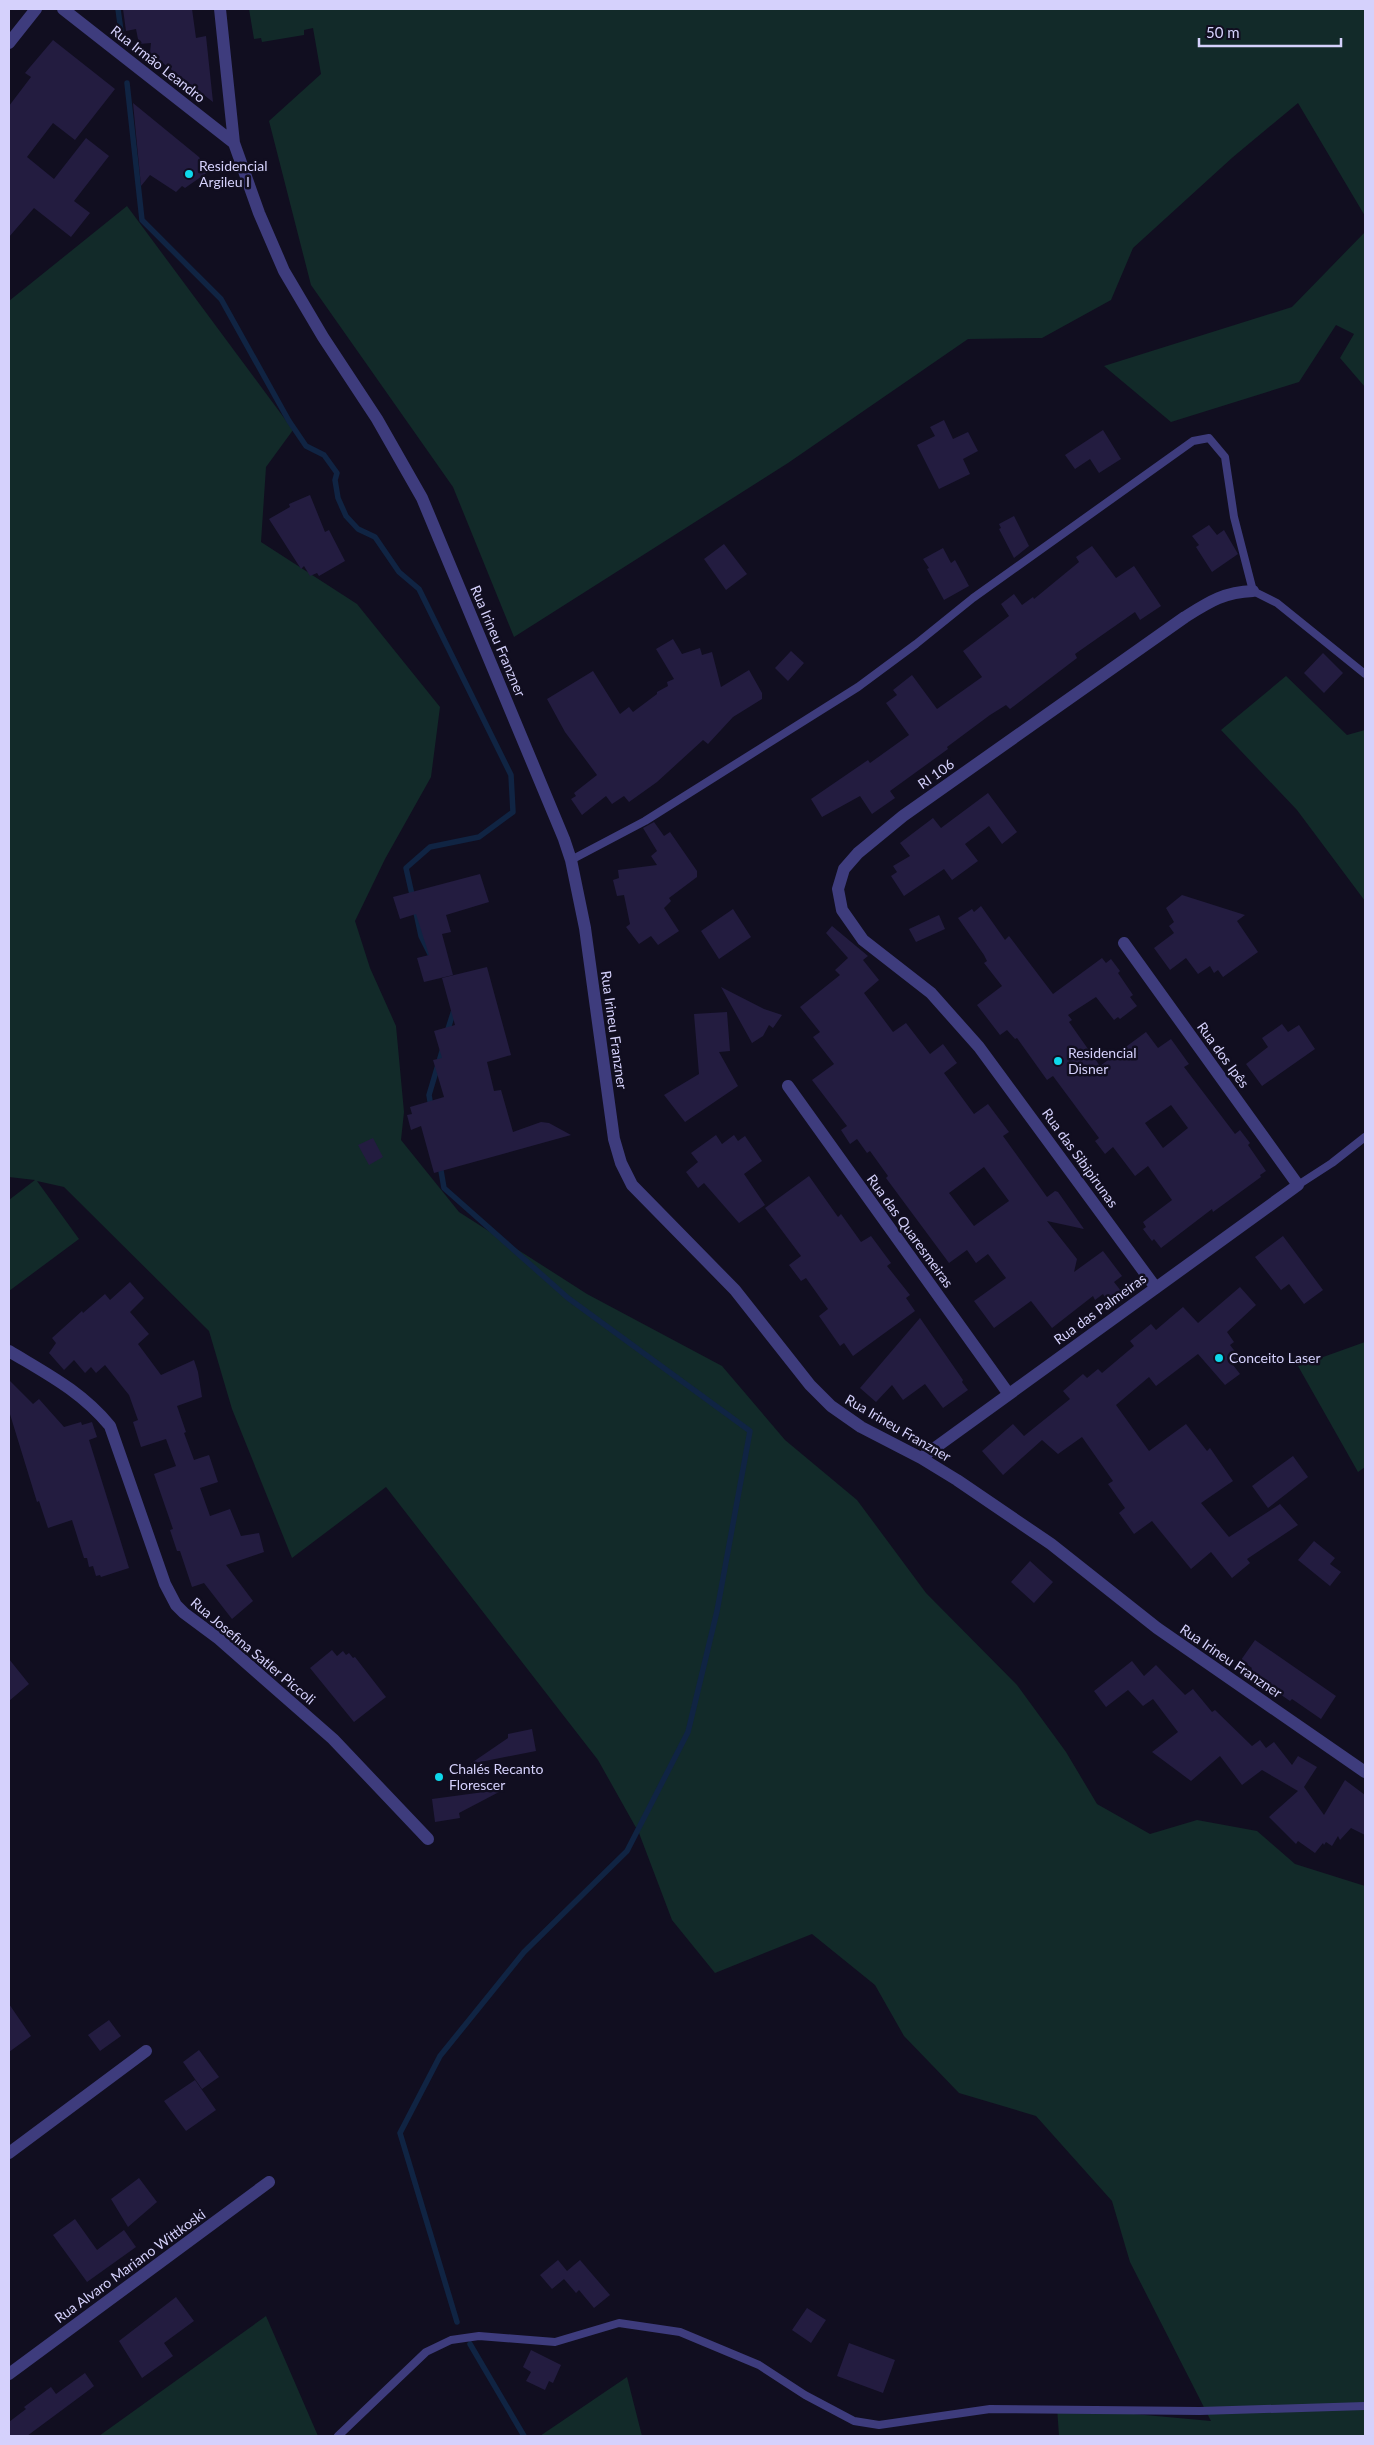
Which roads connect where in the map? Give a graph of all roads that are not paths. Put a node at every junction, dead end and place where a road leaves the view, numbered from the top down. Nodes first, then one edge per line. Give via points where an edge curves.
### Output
1 (36, 9) edge
2 (63, 9) edge
3 (220, 9) edge
4 (9, 43) edge
5 (234, 143) junction
6 (1253, 591) junction
7 (1365, 674) edge
8 (571, 860) junction
9 (1124, 943) dead end
10 (979, 1047) joint
11 (788, 1086) dead end
12 (1365, 1137) edge
13 (1298, 1185) junction
14 (1156, 1288) junction
15 (9, 1351) edge
16 (1008, 1393) junction
17 (921, 1458) junction
18 (1365, 1772) edge
19 (428, 1839) dead end
20 (146, 2051) dead end
21 (9, 2153) edge
22 (269, 2182) dead end
23 (9, 2374) edge
24 (1365, 2406) edge
25 (338, 2436) edge

1 - 4 street
2 - 5 street, Rua Irmão Leandro
3 - 5 street, Rua Irineu Franzner
5 - 8 street, Rua Irineu Franzner via 284,271 377,419 422,498
6 - 7 lane via 1277,603
6 - 8 lane via 1234,517 1225,457 1209,438 1193,441 973,598 858,687 645,820
6 - 10 street, RI 106 via 1234,592 1217,598 1185,617 903,816 858,853 844,869 838,889 842,910 850,924 863,940 930,993
8 - 17 street, Rua Irineu Franzner via 585,928 614,1139 620,1164 632,1185 735,1290 810,1385 831,1406 861,1427
9 - 13 street, Rua dos Ipês
10 - 14 street, Rua das Sibipirunas
11 - 16 street, Rua das Quaresmeiras
12 - 13 lane
13 - 14 street, Rua das Palmeiras
14 - 16 street, Rua das Palmeiras
15 - 19 street, Rua Josefina Satler Piccoli via 73,1390 110,1426 165,1584 176,1605 333,1739
16 - 17 street, Rua das Palmeiras
17 - 18 street, Rua Irineu Franzner via 1051,1544 1157,1628
20 - 21 street
22 - 23 street, Rua Alvaro Mariano Wittkoski
24 - 25 lane via 1200,2411 990,2409 878,2425 854,2421 758,2365 680,2332 619,2322 555,2342 480,2336 451,2340 426,2352

